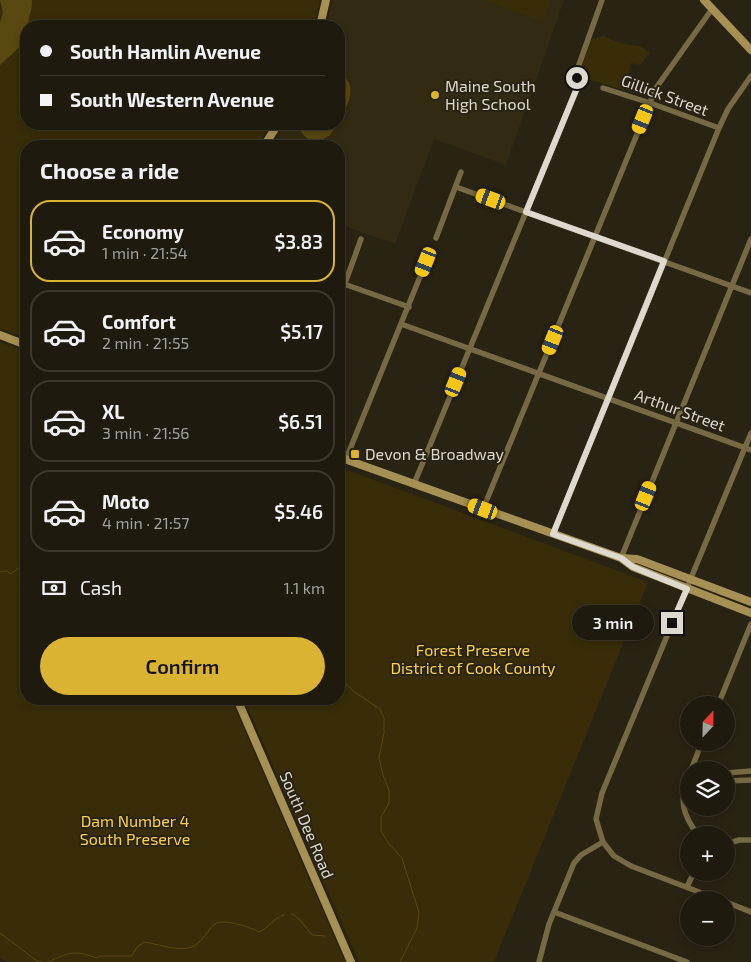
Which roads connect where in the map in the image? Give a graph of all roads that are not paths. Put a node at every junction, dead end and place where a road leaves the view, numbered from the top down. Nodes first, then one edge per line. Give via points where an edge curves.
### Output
1 (326, 0) edge
2 (602, 0) edge
3 (704, 0) edge
4 (712, 9) junction
5 (321, 20) edge
6 (751, 50) edge
7 (751, 76) edge
8 (603, 88) dead end
9 (650, 103) junction
10 (719, 128) junction
11 (461, 172) dead end
12 (456, 187) junction
13 (526, 212) junction
14 (596, 237) junction
15 (436, 238) dead end
16 (361, 239) dead end
17 (751, 239) edge
18 (664, 261) junction
19 (426, 262) dead end
20 (345, 281) edge
21 (345, 284) edge
22 (732, 286) junction
23 (751, 293) edge
24 (408, 307) junction
25 (401, 324) junction
26 (0, 335) edge
27 (20, 343) edge
28 (470, 349) junction
29 (539, 374) junction
30 (607, 398) junction
31 (676, 423) junction
32 (751, 433) edge
33 (748, 449) edge
34 (345, 451) edge
35 (345, 459) edge
36 (414, 484) junction
37 (483, 509) junction
38 (553, 534) junction
39 (621, 558) junction
40 (691, 580) junction
41 (687, 589) junction
42 (751, 602) edge
43 (751, 613) edge
44 (751, 624) edge
45 (722, 696) edge
46 (240, 705) edge
47 (751, 772) edge
48 (735, 773) edge
49 (751, 780) edge
50 (735, 781) edge
51 (751, 840) edge
52 (735, 841) edge
53 (603, 842) junction
54 (690, 881) edge
55 (687, 887) junction
56 (697, 891) edge
57 (735, 906) edge
58 (554, 912) junction
59 (751, 912) edge
60 (351, 962) edge
61 (539, 962) edge
62 (686, 962) edge

1 - 5 street
2 - 13 street via 576,73 577,88
3 - 4 street
4 - 6 street
4 - 9 street via 661,79
7 - 10 street
8 - 9 street, Gillick Street
9 - 10 street, Gillick Street
9 - 14 street
10 - 18 street
11 - 12 street
12 - 13 street
12 - 15 street
13 - 14 street
13 - 28 street
14 - 18 street
14 - 29 street
16 - 20 street
17 - 22 street
18 - 22 street
18 - 30 street
19 - 24 street
21 - 24 street
22 - 23 street
22 - 31 street
24 - 25 street
25 - 28 street, Arthur Street
25 - 34 street
26 - 27 street
28 - 29 street, Arthur Street
28 - 36 street
29 - 30 street, Arthur Street
29 - 37 street
30 - 31 street, Arthur Street
30 - 38 street
31 - 33 street, Arthur Street
31 - 39 street
32 - 33 street
33 - 40 street
35 - 36 street
36 - 37 street
37 - 38 street
38 - 39 street
39 - 40 street via 637,559
39 - 41 street via 633,567
40 - 41 street
40 - 42 street
41 - 43 street
41 - 53 street via 602,793 596,819
44 - 45 street
46 - 60 street, South Dee Road
47 - 48 street
49 - 50 street
51 - 52 street
53 - 55 street via 621,861
53 - 58 street via 574,863
54 - 55 street
55 - 56 street
57 - 59 street
58 - 61 street
58 - 62 street

